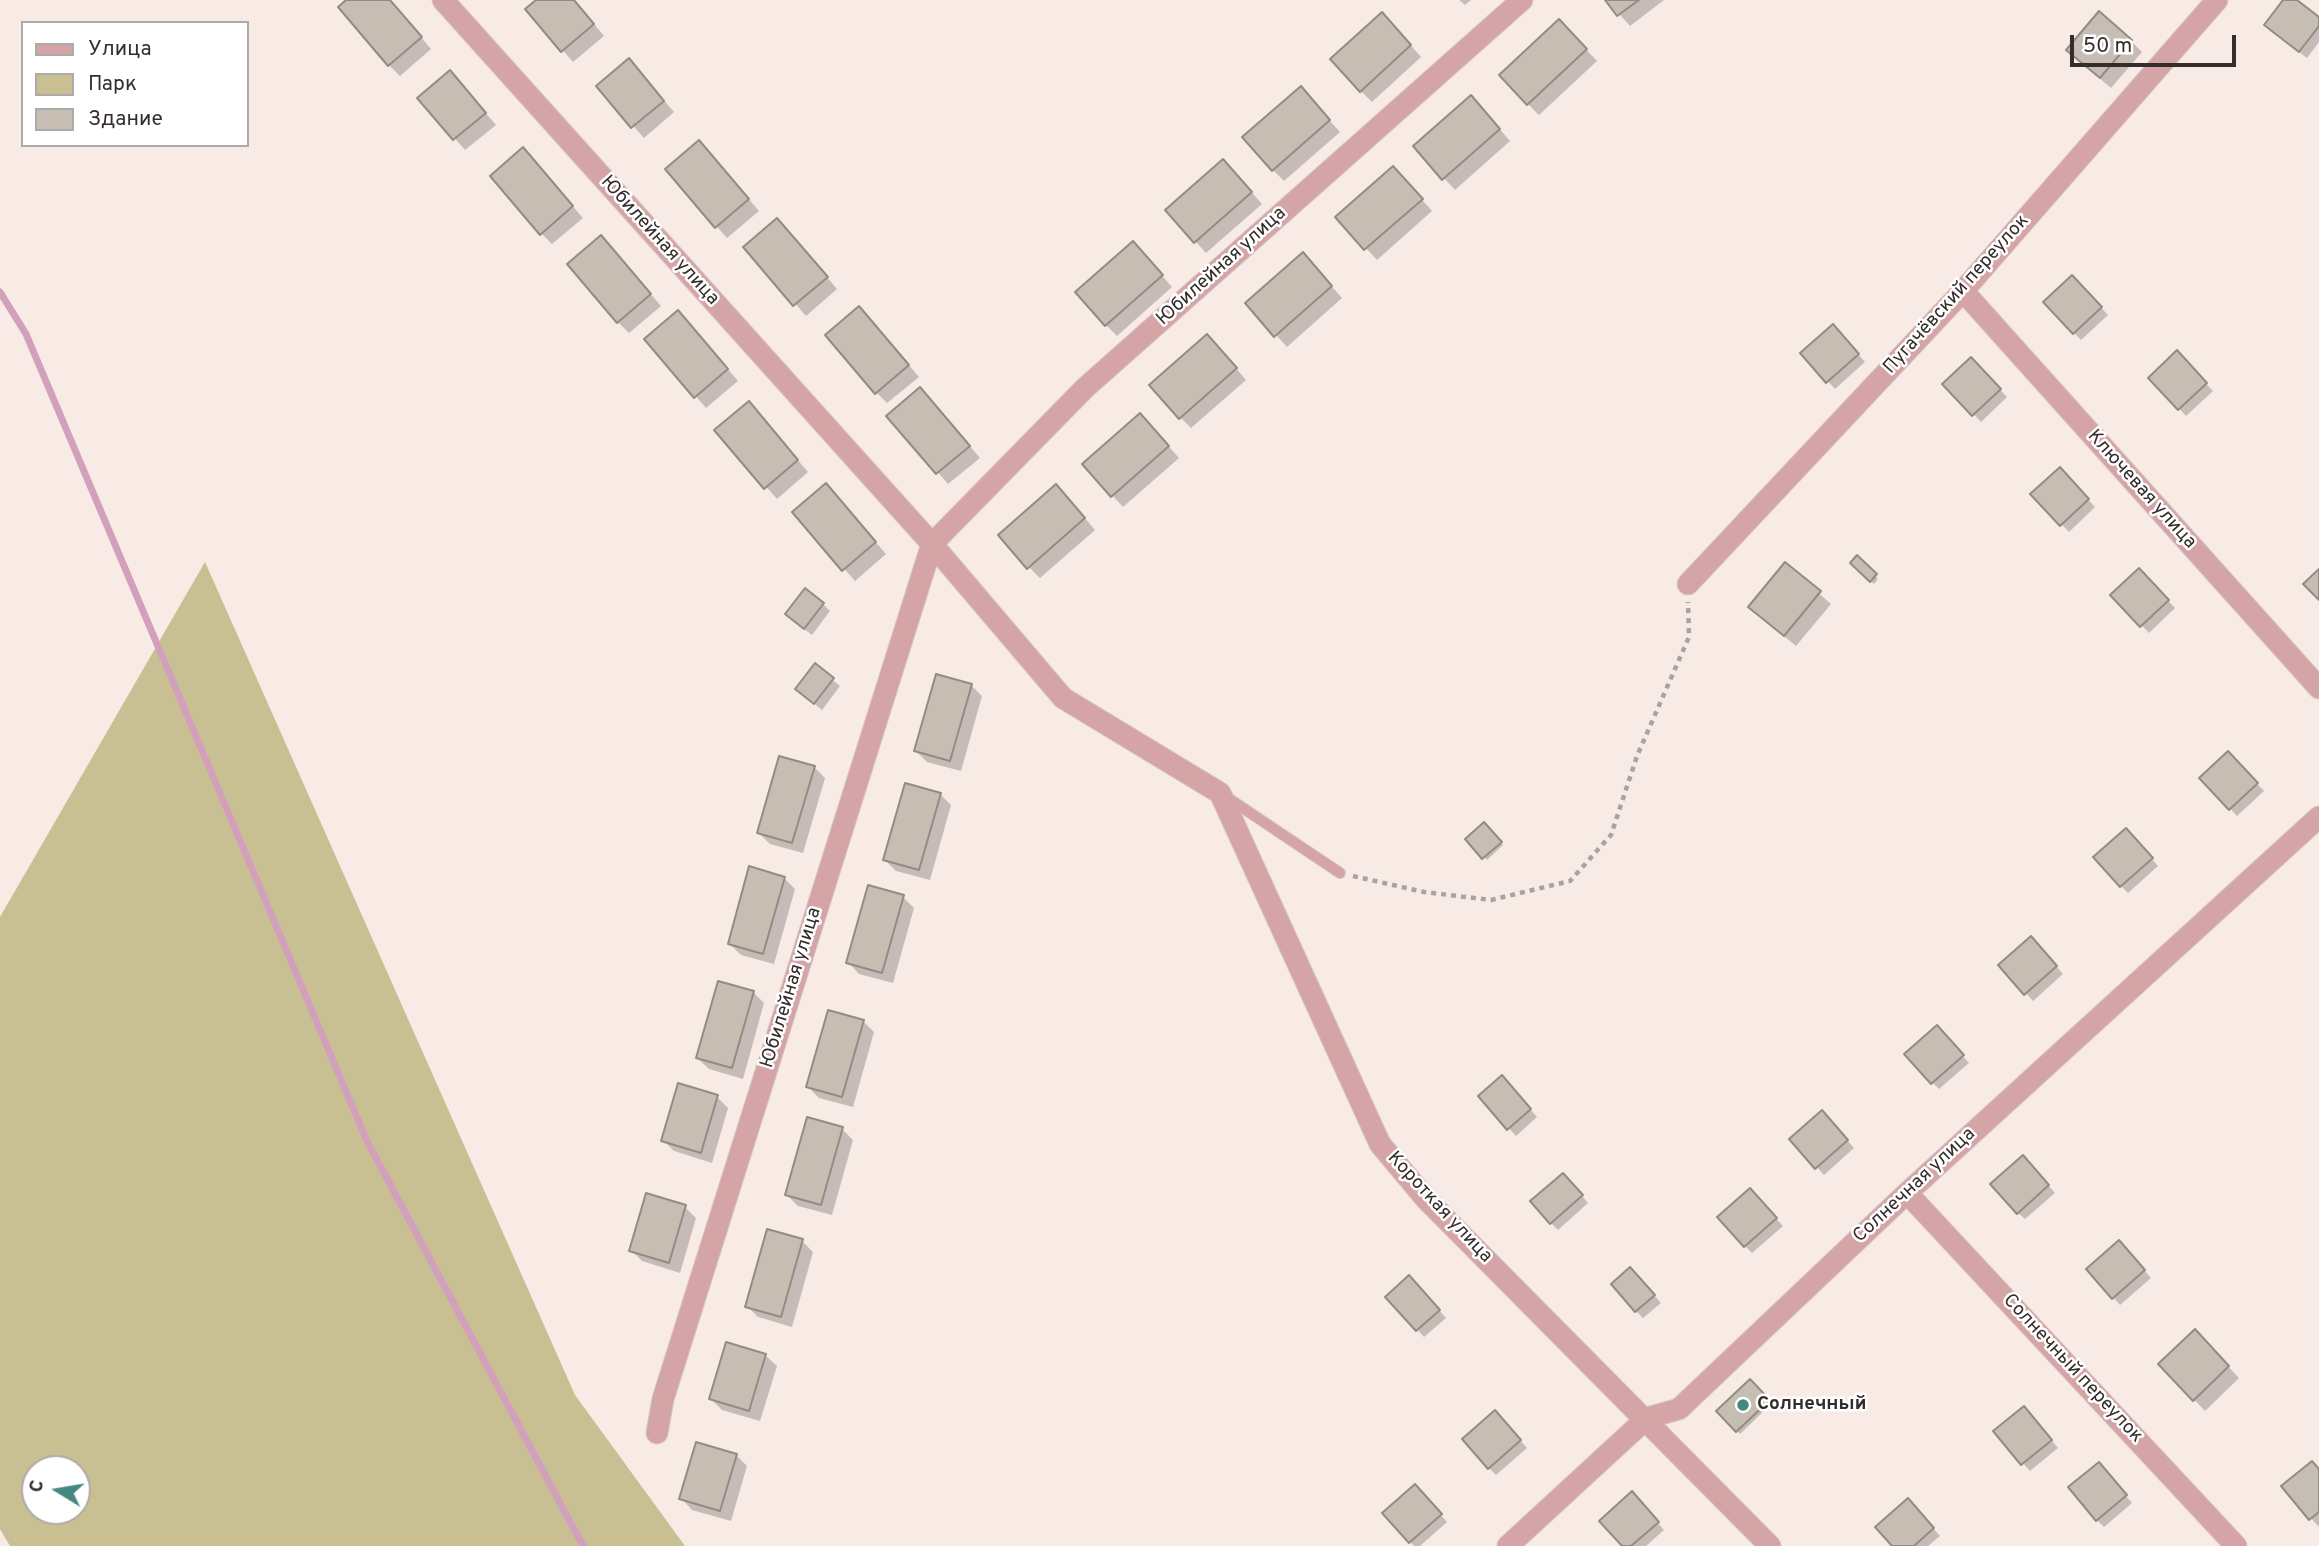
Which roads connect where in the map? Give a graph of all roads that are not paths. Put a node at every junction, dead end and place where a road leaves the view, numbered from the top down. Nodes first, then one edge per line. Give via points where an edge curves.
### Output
1 (443, 0) edge
2 (1522, 0) edge
3 (2217, 0) edge
4 (1963, 291) junction
5 (932, 544) junction
6 (1688, 584) road end
7 (2319, 688) edge
8 (1220, 793) junction
9 (2319, 817) edge
10 (1340, 873) road end
11 (1908, 1193) junction
12 (1647, 1418) junction
13 (657, 1433) dead end
14 (1508, 1546) edge
15 (1770, 1546) edge
16 (2236, 1546) edge

1 - 5 street, Юбилейная улица
2 - 5 street, Юбилейная улица via 1085,388
3 - 4 street, Пугачёвский переулок
4 - 6 street, Пугачёвский переулок
4 - 7 street, Ключевая улица
5 - 8 street, Юбилейная улица via 1063,698
5 - 13 street, Юбилейная улица via 663,1399
8 - 10 lane
8 - 12 street, Короткая улица via 1380,1144 1426,1199
9 - 11 street, Солнечная улица
11 - 12 street, Солнечная улица via 1679,1409
11 - 16 street, Солнечный переулок
12 - 14 street, Солнечная улица
12 - 15 street, Короткая улица

